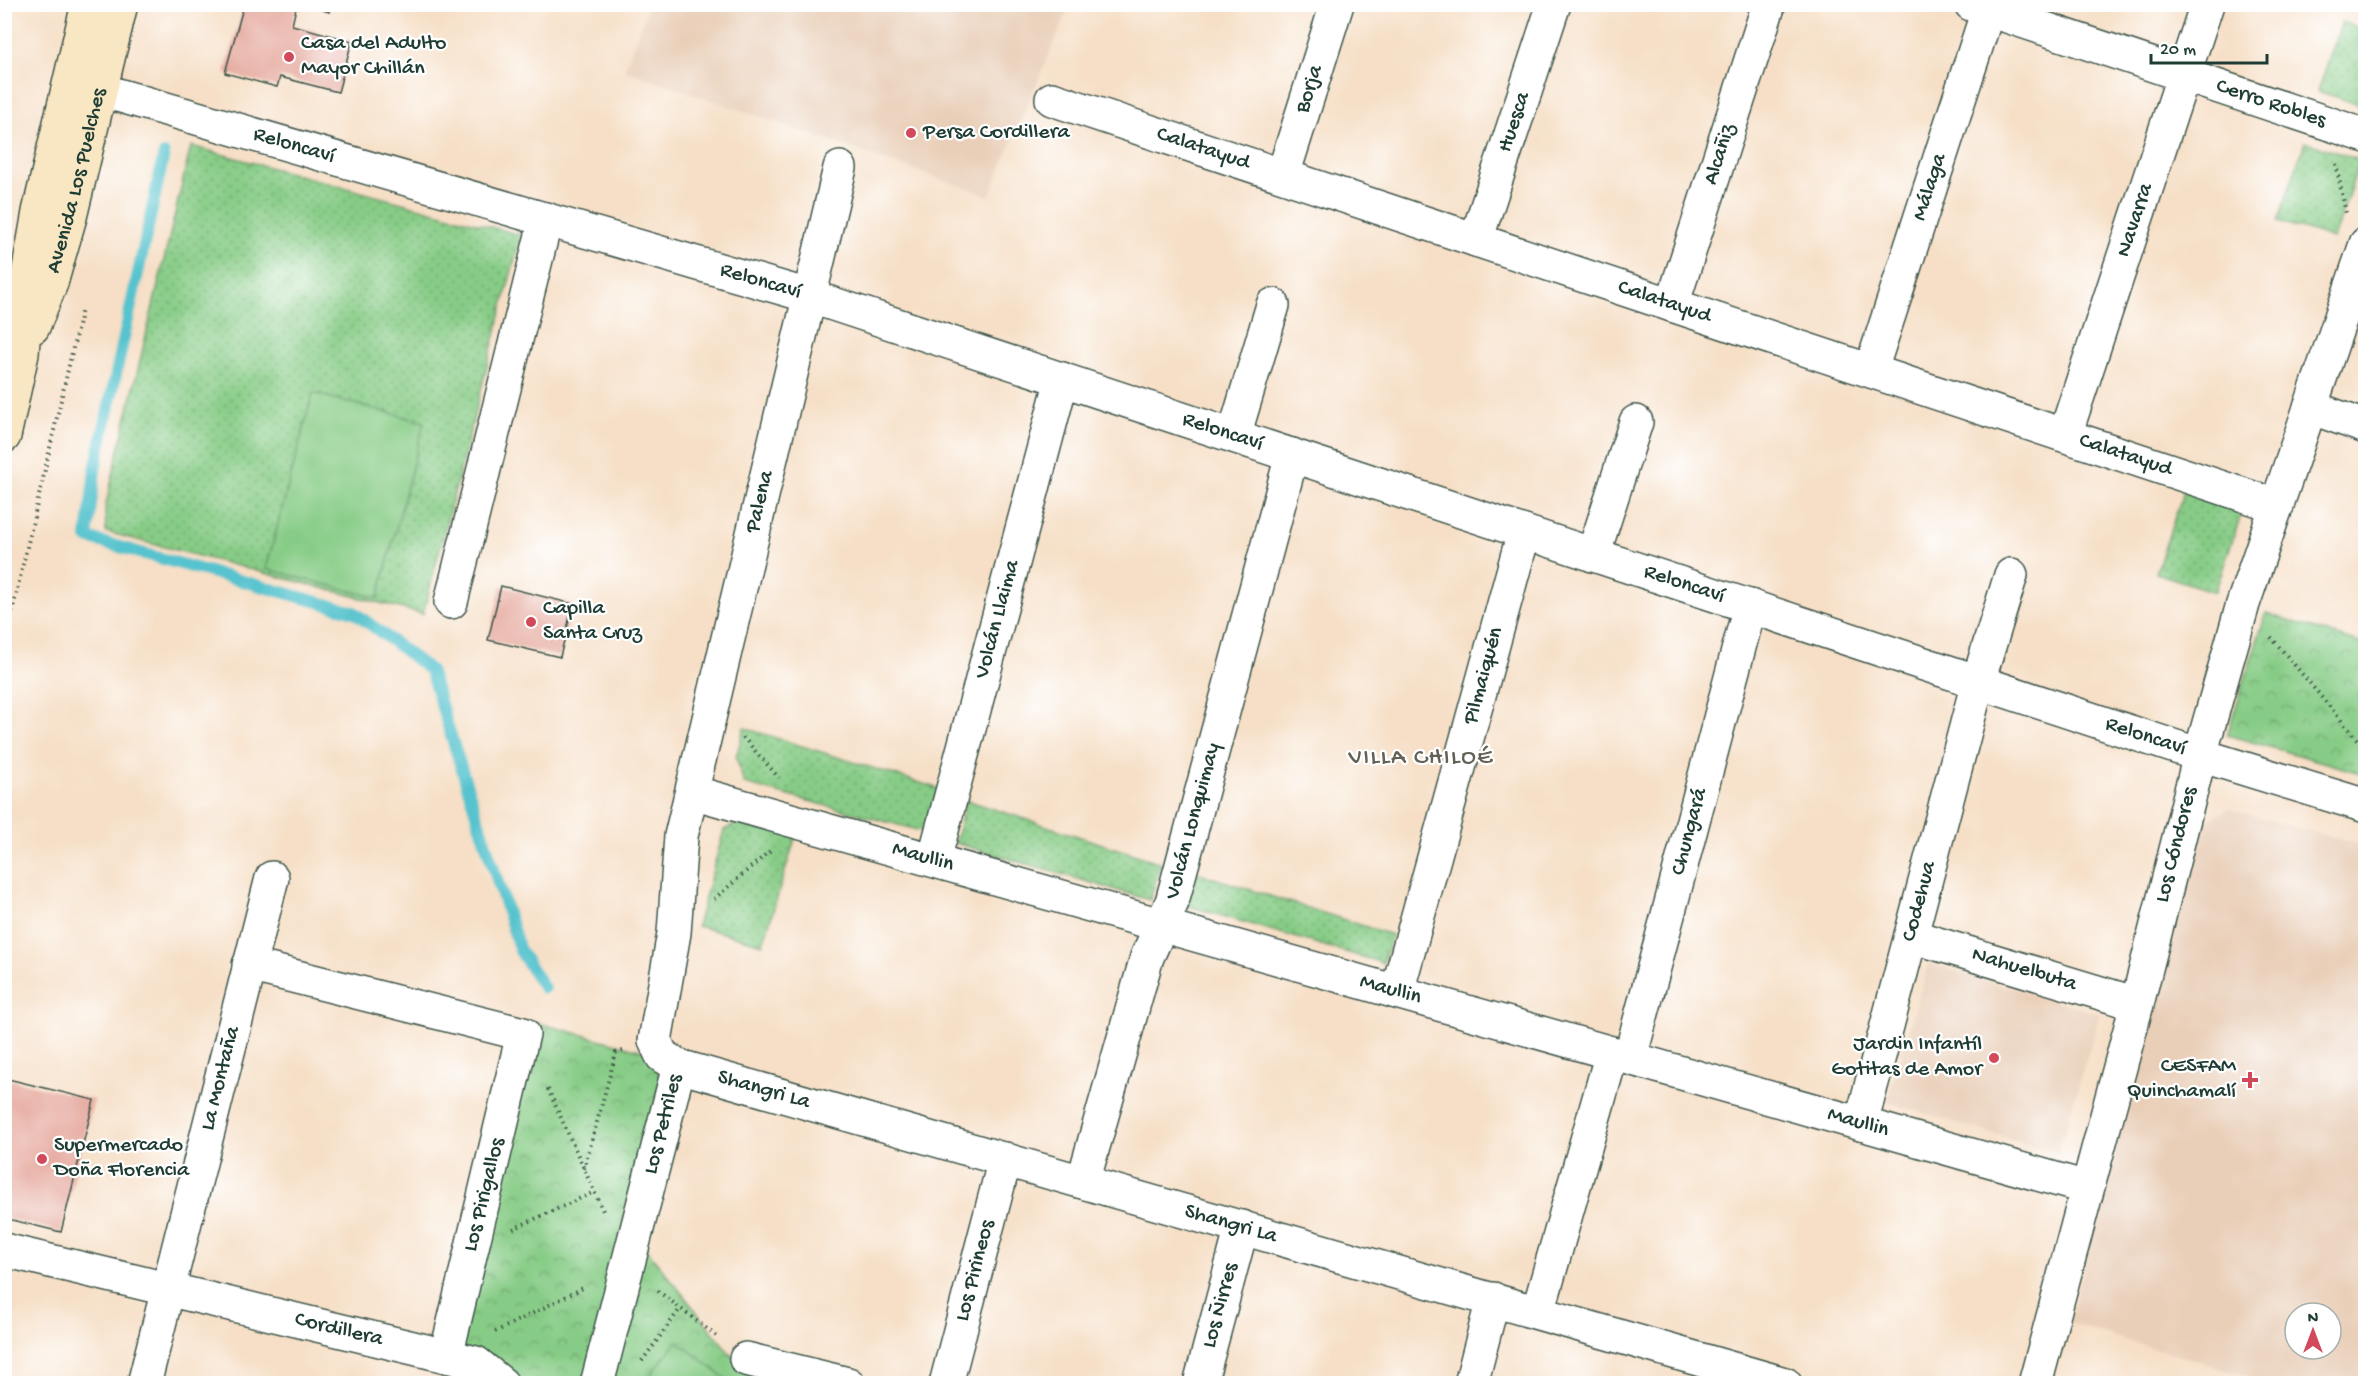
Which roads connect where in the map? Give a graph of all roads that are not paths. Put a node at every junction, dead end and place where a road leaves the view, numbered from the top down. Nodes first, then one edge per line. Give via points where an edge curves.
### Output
1 (88, 4) edge
2 (121, 4) edge
3 (1337, 4) edge
4 (1554, 4) edge
5 (1769, 4) edge
6 (2207, 4) edge
7 (1983, 6) edge
8 (2184, 75) junction
9 (86, 86) junction
10 (1052, 99) dead end
11 (2366, 136) edge
12 (840, 168) dead end
13 (1283, 175) junction
14 (546, 219) junction
15 (1476, 240) junction
16 (2366, 244) edge
17 (809, 296) junction
18 (1273, 305) dead end
19 (1672, 305) junction
20 (1870, 370) junction
21 (1062, 379) junction
22 (2310, 407) junction
23 (1636, 422) dead end
24 (2366, 427) edge
25 (2065, 435) junction
26 (4, 436) edge
27 (1234, 436) junction
28 (1292, 455) junction
29 (2277, 506) junction
30 (1524, 532) junction
31 (1593, 555) junction
32 (2011, 574) dead end
33 (451, 602) dead end
34 (1750, 606) junction
35 (1978, 682) junction
36 (2200, 755) junction
37 (692, 792) junction
38 (2366, 806) edge
39 (681, 836) joint
40 (934, 860) junction
41 (272, 878) dead end
42 (1161, 925) junction
43 (1911, 936) junction
44 (249, 965) junction
45 (1397, 992) junction
46 (2137, 1004) junction
47 (1620, 1055) junction
48 (679, 1066) junction
49 (1861, 1124) junction
50 (1005, 1159) junction
51 (1083, 1182) junction
52 (2087, 1188) junction
53 (1242, 1227) junction
54 (4, 1250) edge
55 (168, 1291) junction
56 (1493, 1299) junction
57 (1538, 1312) junction
58 (446, 1356) junction
59 (746, 1359) road end
60 (1746, 1378) edge
61 (144, 1383) edge
62 (502, 1383) edge
63 (597, 1383) edge
64 (848, 1383) edge
65 (946, 1383) edge
66 (1200, 1383) edge
67 (1471, 1383) edge
68 (1785, 1383) edge
69 (2035, 1383) edge

1 - 9 main road, Avenida Los Puelches
2 - 9 main road, Avenida Los Puelches
3 - 13 street, Borja
4 - 15 street, Huesca
5 - 19 street, Alcañiz
6 - 8 street, Navarra
7 - 8 street, Cerro Robles
7 - 20 street, Málaga
8 - 11 street, Cerro Robles
8 - 25 street, Navarra
9 - 14 street, Reloncaví
9 - 26 main road, Avenida Los Puelches via 70,218 22,354
10 - 13 street, Calatayud
12 - 17 street, Palena
13 - 15 street, Calatayud
14 - 17 street, Reloncaví
14 - 33 street
15 - 19 street, Calatayud
16 - 22 street, Los Cóndores
17 - 21 street, Reloncaví
17 - 37 street, Palena
18 - 27 street
19 - 20 street, Calatayud
20 - 25 street, Calatayud
21 - 27 street, Reloncaví
21 - 40 street, Volcán Llaima
22 - 24 street
22 - 29 street, Los Cóndores
23 - 31 street
25 - 29 street, Calatayud
27 - 28 street, Reloncaví
28 - 30 street, Reloncaví
28 - 42 street, Volcán Lonquimay via 1172,902
29 - 36 street, Los Cóndores via 2243,604
30 - 31 street, Reloncaví
30 - 45 street, Pilmaiquén
31 - 34 street, Reloncaví
32 - 35 street, Codehua
34 - 35 street, Reloncaví
34 - 47 street, Chungará
35 - 36 street, Reloncaví
35 - 43 street, Codehua
36 - 38 street, Reloncaví
36 - 46 street, Los Cóndores
37 - 39 street, Palena
37 - 40 street, Maullin
39 - 48 street, Los Petriles via 674,933 655,1041 662,1056
40 - 42 street, Maullin
41 - 44 street, La Montaña
42 - 45 street, Maullin
42 - 51 street, Volcán Lonquimay via 1147,957
43 - 46 street, Nahuelbuta
43 - 49 street, Codehua
44 - 55 street, La Montaña
44 - 58 street, Los Pirigallos via 523,1034
45 - 47 street, Maullin
46 - 52 street, Los Cóndores
47 - 49 street, Maullin
47 - 57 street, Chungará
48 - 50 street, Shangri La
48 - 63 street, Los Petriles
49 - 52 street, Maullin
50 - 51 street, Shangri La
50 - 65 street, Los Pirineos
51 - 53 street, Shangri La
52 - 69 street, Los Cóndores
53 - 56 street, Shangri La
53 - 66 street, Los Ñirres
54 - 55 street, Cordillera
55 - 58 street, Cordillera
55 - 61 street, La Montaña
56 - 57 street, Shangri La
56 - 67 street
57 - 60 street, Shangri La
58 - 62 street, Cordillera via 476,1363
59 - 64 street
60 - 68 street, Shangri La

